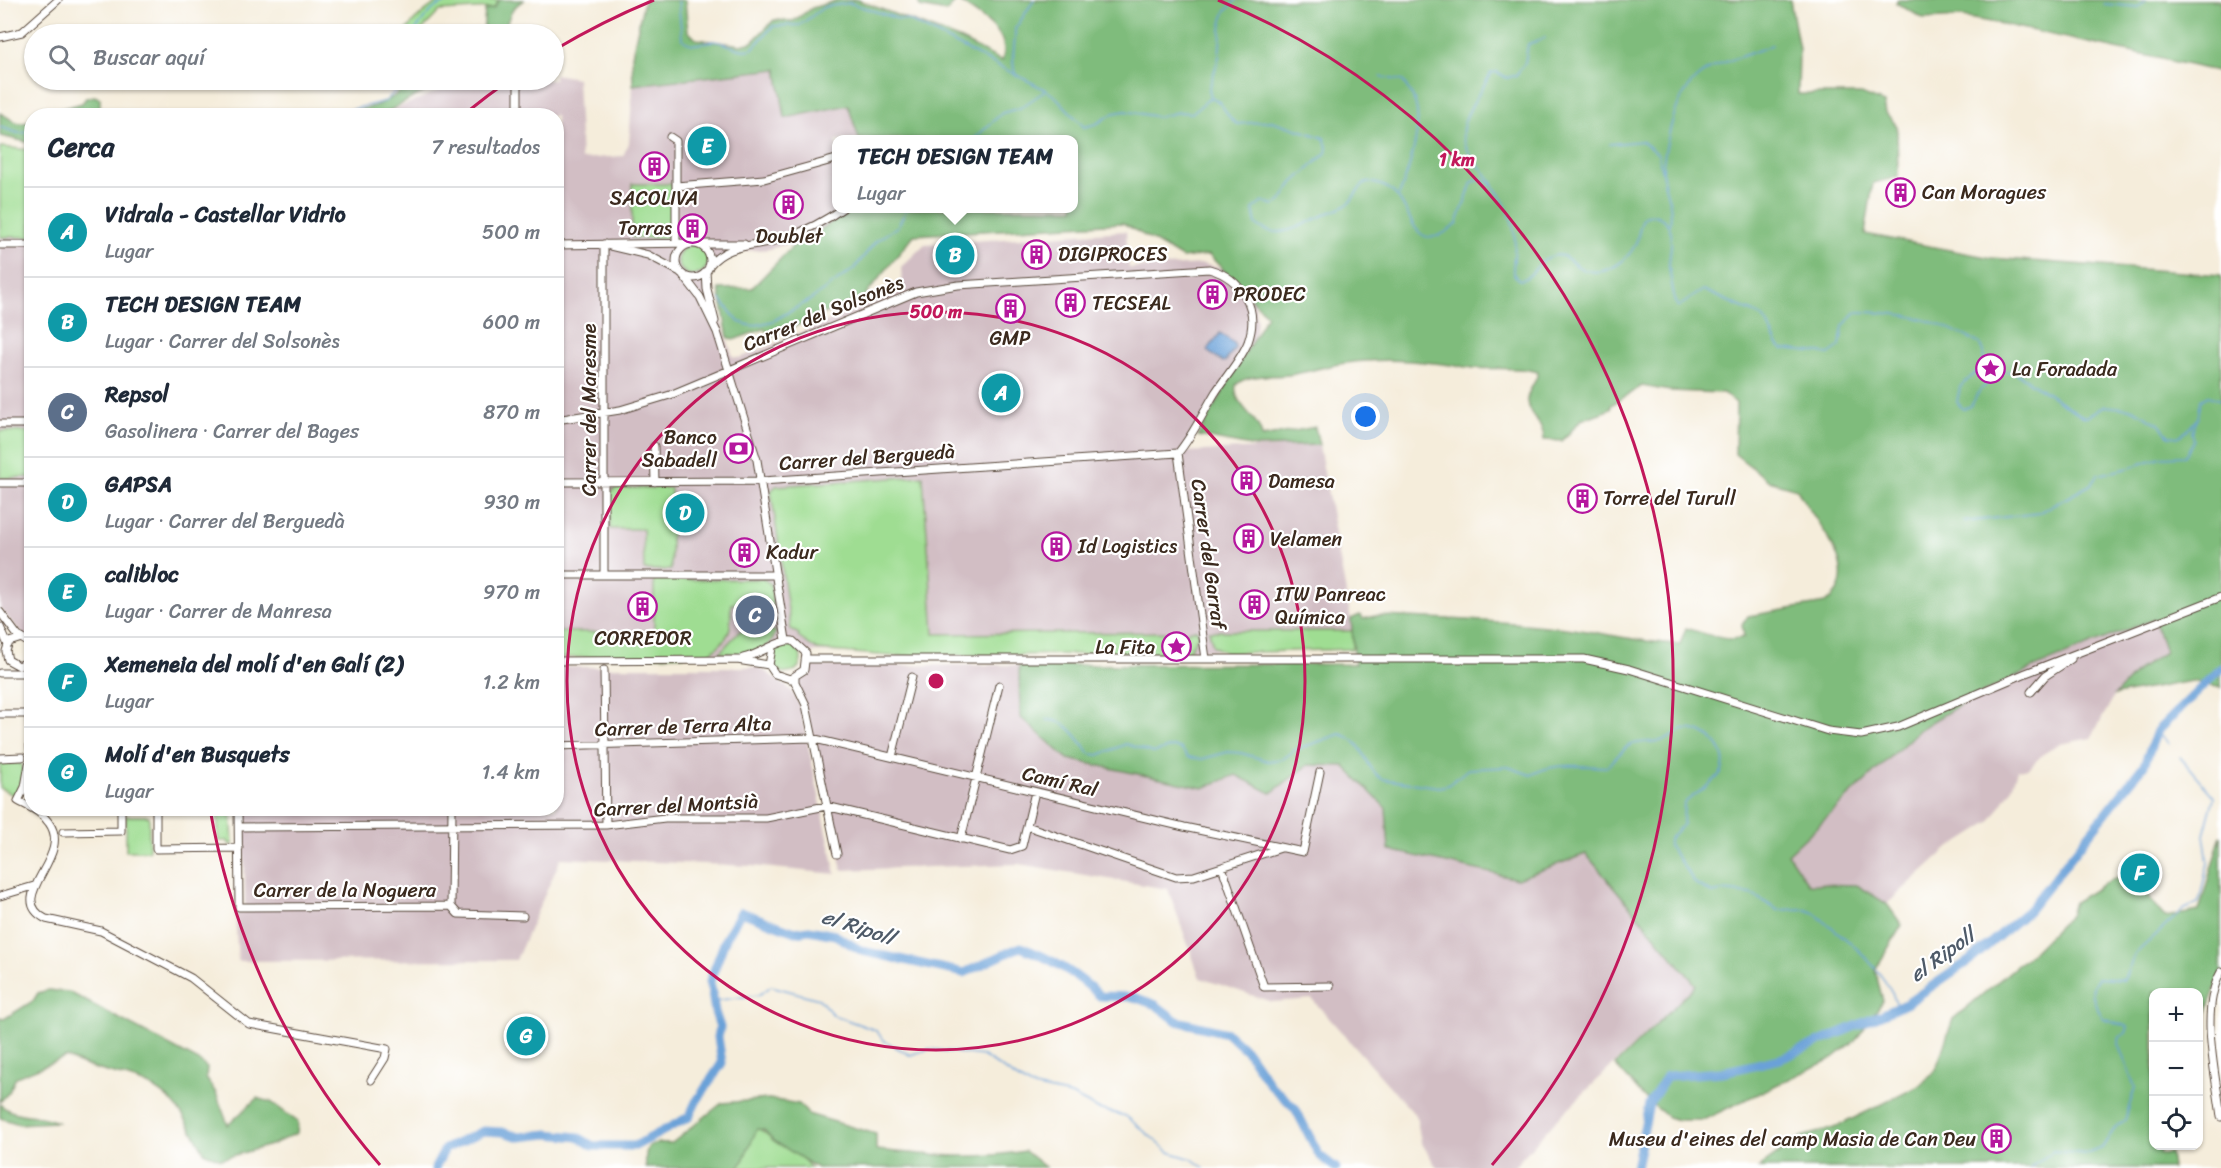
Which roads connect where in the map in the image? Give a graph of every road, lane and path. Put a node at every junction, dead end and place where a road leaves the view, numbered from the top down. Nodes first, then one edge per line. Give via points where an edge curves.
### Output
1 (58, 0) edge
2 (31, 24) edge
3 (24, 30) edge
4 (0, 37) edge
5 (518, 90) edge
6 (518, 108) edge
7 (670, 137) dead end
8 (832, 160) edge
9 (676, 186) junction
10 (834, 213) edge
11 (676, 243) junction
12 (604, 244) junction
13 (694, 244) junction
14 (0, 245) edge
15 (24, 245) edge
16 (564, 245) edge
17 (755, 246) junction
18 (708, 269) junction
19 (682, 274) junction
20 (717, 332) junction
21 (729, 370) junction
22 (606, 413) junction
23 (564, 419) edge
24 (0, 424) edge
25 (24, 424) edge
26 (654, 446) dead end
27 (1178, 453) junction
28 (762, 481) junction
29 (564, 482) edge
30 (605, 482) junction
31 (655, 482) junction
32 (0, 483) edge
33 (24, 483) edge
34 (564, 575) edge
35 (604, 575) junction
36 (776, 575) junction
37 (2221, 597) edge
38 (0, 612) edge
39 (0, 627) edge
40 (22, 638) joint
41 (786, 640) junction
42 (772, 648) junction
43 (4, 652) edge
44 (2081, 652) junction
45 (807, 659) junction
46 (1206, 659) junction
47 (737, 660) junction
48 (564, 661) edge
49 (24, 663) edge
50 (769, 664) junction
51 (604, 670) dead end
52 (0, 673) edge
53 (24, 673) edge
54 (912, 677) dead end
55 (795, 678) junction
56 (999, 686) dead end
57 (2031, 692) dead end
58 (0, 714) edge
59 (24, 714) edge
60 (811, 738) junction
61 (564, 746) edge
62 (603, 746) junction
63 (22, 757) edge
64 (892, 757) junction
65 (0, 758) edge
66 (1320, 772) dead end
67 (977, 778) junction
68 (24, 790) edge
69 (1035, 792) junction
70 (24, 805) edge
71 (826, 806) junction
72 (41, 816) edge
73 (121, 816) edge
74 (156, 816) edge
75 (238, 816) edge
76 (452, 816) edge
77 (606, 825) junction
78 (1027, 826) junction
79 (239, 827) junction
80 (452, 827) junction
81 (63, 832) dead end
82 (961, 838) junction
83 (239, 848) junction
84 (1283, 848) junction
85 (837, 854) dead end
86 (1222, 867) junction
87 (34, 886) junction
88 (0, 896) edge
89 (451, 906) junction
90 (523, 916) dead end
91 (2220, 976) edge
92 (1330, 986) dead end
93 (370, 1080) dead end
94 (2221, 1117) edge

1 - 2 street
3 - 4 street
5 - 6 street
7 - 9 street via 676,141
8 - 9 street via 764,179
9 - 11 street
10 - 17 street via 805,230
11 - 12 street
11 - 13 street
12 - 16 street
12 - 19 street via 648,255
12 - 22 street, Carrer del Maresme
13 - 17 street
13 - 18 street via 708,252
13 - 19 street via 677,254 676,264
14 - 15 street
17 - 18 street via 725,251
18 - 19 street via 696,278
18 - 20 street via 706,289
19 - 20 street via 700,297
20 - 21 street
21 - 22 street, Carrer del Solsonès via 670,395
21 - 27 street, Carrer del Solsonès via 916,292 958,285 1209,269 1227,276 1243,292 1251,312 1251,328 1244,349
21 - 28 street
22 - 23 street, Carrer del Solsonès
22 - 30 street, Carrer del Maresme
24 - 25 street
26 - 31 street
27 - 28 street, Carrer del Berguedà
27 - 46 street, Carrer del Garraf
28 - 31 street, Carrer del Berguedà
28 - 36 street
29 - 30 street, Carrer del Berguedà
30 - 31 street, Carrer del Berguedà
30 - 35 street, Carrer del Maresme
32 - 33 street
34 - 35 street
35 - 36 street
36 - 41 street
37 - 44 street
38 - 40 street
39 - 43 street
40 - 43 street via 13,640
41 - 42 street
41 - 45 street via 798,643
42 - 47 street
42 - 50 street
43 - 49 street via 11,663
44 - 46 street via 1906,724 1862,735 1828,731 1584,659
44 - 57 street via 2045,676
45 - 46 street
45 - 55 street via 804,670
47 - 48 street
47 - 50 street
50 - 55 street via 779,677
51 - 62 street
52 - 53 street
54 - 64 street
55 - 60 street via 806,705
56 - 67 street
58 - 59 street
60 - 62 street, Carrer de Terra Alta
60 - 64 street, Camí Ral
60 - 71 street
61 - 62 street, Carrer de Terra Alta
62 - 77 street
63 - 65 street
64 - 67 street, Camí Ral
66 - 84 street, Camí Ral via 1303,852
67 - 69 street, Camí Ral
67 - 82 street
68 - 70 street via 18,801
69 - 78 street
69 - 84 street, Camí Ral
71 - 77 street, Carrer del Montsià via 766,818 665,818
71 - 82 street
71 - 85 street
72 - 87 street via 47,820 55,840 50,862
73 - 81 street via 121,831
74 - 83 street via 156,849
75 - 79 street
76 - 80 street
77 - 80 street, Carrer del Montsià
78 - 82 street via 1022,846 1010,850
78 - 86 street via 1176,877
79 - 80 street, Carrer del Montsià
79 - 83 street
80 - 89 street
83 - 89 street, Carrer de la Noguera via 239,907
84 - 86 street
86 - 92 street via 1264,987
87 - 88 street
87 - 93 street via 33,903 43,918 110,935 191,978 249,1024 387,1049 386,1058
89 - 90 street, Carrer de la Noguera via 458,914
91 - 94 street via 2210,1010

